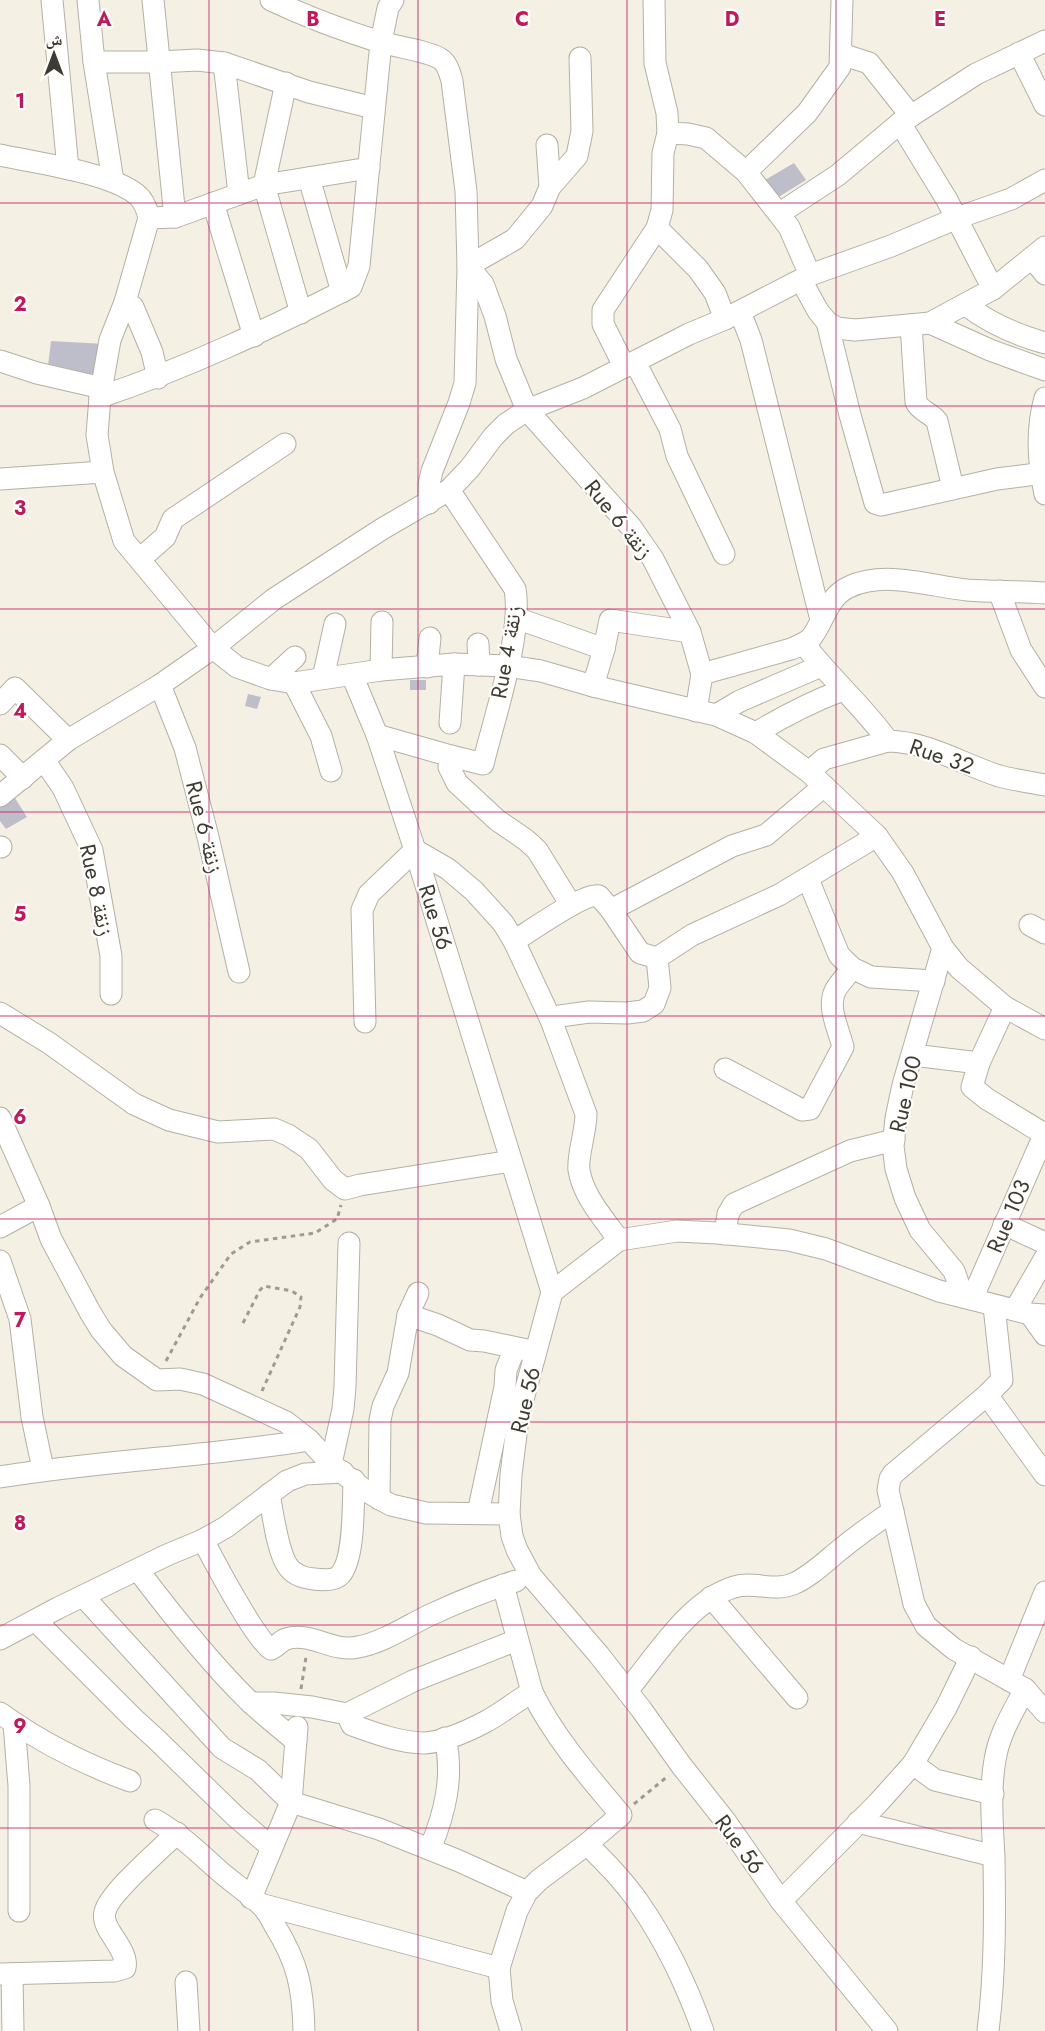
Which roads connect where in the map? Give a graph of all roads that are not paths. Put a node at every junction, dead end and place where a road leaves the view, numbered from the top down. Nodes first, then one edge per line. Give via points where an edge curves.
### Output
1 (52, 0) edge
2 (88, 0) edge
3 (153, 0) edge
4 (271, 0) edge
5 (393, 0) edge
6 (654, 0) edge
7 (842, 0) edge
8 (1045, 41) edge
9 (381, 42) junction
10 (1019, 53) junction
11 (841, 54) junction
12 (580, 58) dead end
13 (94, 62) junction
14 (159, 62) junction
15 (224, 63) junction
16 (286, 83) junction
17 (1045, 105) edge
18 (374, 108) junction
19 (905, 119) junction
20 (668, 133) junction
21 (547, 145) dead end
22 (0, 155) edge
23 (369, 168) junction
24 (68, 169) junction
25 (746, 172) junction
26 (309, 178) junction
27 (1045, 180) edge
28 (113, 181) junction
29 (264, 185) junction
30 (550, 187) junction
31 (239, 194) junction
32 (213, 203) junction
33 (780, 213) junction
34 (175, 217) junction
35 (149, 218) junction
36 (957, 218) junction
37 (657, 228) junction
38 (1041, 260) edge
39 (468, 266) junction
40 (806, 277) junction
41 (993, 289) junction
42 (342, 292) junction
43 (125, 302) junction
44 (966, 305) junction
45 (301, 313) junction
46 (733, 315) junction
47 (827, 322) junction
48 (920, 324) junction
49 (254, 336) junction
50 (1045, 343) edge
51 (0, 361) edge
52 (630, 364) junction
53 (1045, 370) edge
54 (158, 378) junction
55 (101, 392) junction
56 (1045, 398) edge
57 (527, 410) junction
58 (285, 444) dead end
59 (103, 472) junction
60 (1043, 473) edge
61 (0, 479) edge
62 (953, 488) junction
63 (449, 490) junction
64 (1045, 494) edge
65 (429, 503) junction
66 (724, 554) dead end
67 (140, 559) junction
68 (999, 591) junction
69 (1045, 593) edge
70 (516, 618) junction
71 (821, 620) junction
72 (382, 622) dead end
73 (335, 624) dead end
74 (690, 632) junction
75 (430, 638) dead end
76 (478, 644) dead end
77 (804, 644) junction
78 (213, 648) junction
79 (604, 649) junction
80 (295, 657) dead end
81 (454, 664) junction
82 (479, 665) junction
83 (507, 666) junction
84 (821, 666) junction
85 (427, 667) junction
86 (381, 670) junction
87 (702, 674) junction
88 (352, 675) junction
89 (323, 678) junction
90 (271, 679) junction
91 (294, 683) junction
92 (160, 685) junction
93 (593, 686) junction
94 (1045, 687) edge
95 (843, 690) junction
96 (0, 704) edge
97 (696, 711) junction
98 (716, 715) junction
99 (450, 723) dead end
100 (756, 733) junction
101 (377, 735) junction
102 (68, 740) junction
103 (888, 741) junction
104 (0, 755) edge
105 (451, 756) junction
106 (44, 760) junction
107 (483, 764) junction
108 (331, 771) dead end
109 (23, 778) junction
110 (816, 779) junction
111 (1045, 785) edge
112 (468, 794) junction
113 (0, 796) edge
114 (877, 836) junction
115 (415, 850) junction
116 (808, 879) junction
117 (571, 905) junction
118 (610, 910) junction
119 (514, 941) junction
120 (943, 948) junction
121 (657, 958) junction
122 (852, 968) junction
123 (239, 972) dead end
124 (934, 981) junction
125 (111, 994) dead end
126 (1005, 1007) junction
127 (0, 1013) edge
128 (551, 1020) junction
129 (365, 1022) dead end
130 (1045, 1029) edge
131 (913, 1055) junction
132 (980, 1063) junction
133 (725, 1069) dead end
134 (0, 1118) edge
135 (1045, 1134) edge
136 (894, 1140) junction
137 (511, 1161) junction
138 (39, 1206) junction
139 (1004, 1224) junction
140 (0, 1227) edge
141 (725, 1234) junction
142 (619, 1240) junction
143 (349, 1243) dead end
144 (1045, 1243) edge
145 (1045, 1258) edge
146 (0, 1261) edge
147 (552, 1292) junction
148 (418, 1293) dead end
149 (967, 1298) junction
150 (1021, 1311) edge
151 (408, 1315) junction
152 (1045, 1335) edge
153 (514, 1348) junction
154 (536, 1352) junction
155 (987, 1395) junction
156 (309, 1440) junction
157 (42, 1469) junction
158 (343, 1472) junction
159 (1045, 1475) edge
160 (0, 1477) edge
161 (268, 1494) junction
162 (379, 1499) junction
163 (893, 1511) junction
164 (478, 1513) junction
165 (509, 1514) junction
166 (203, 1540) junction
167 (138, 1570) junction
168 (531, 1576) junction
169 (503, 1585) junction
170 (1045, 1592) edge
171 (83, 1596) junction
172 (711, 1597) junction
173 (1040, 1614) edge
174 (36, 1621) junction
175 (0, 1639) edge
176 (518, 1640) junction
177 (971, 1657) junction
178 (1017, 1684) junction
179 (627, 1691) junction
180 (532, 1692) junction
181 (797, 1698) dead end
182 (250, 1703) junction
183 (299, 1706) junction
184 (1045, 1712) edge
185 (346, 1714) junction
186 (7, 1718) edge
187 (445, 1738) junction
188 (296, 1741) junction
189 (913, 1764) junction
190 (130, 1780) dead end
191 (993, 1794) junction
192 (291, 1802) junction
193 (155, 1820) dead end
194 (858, 1822) junction
195 (177, 1833) junction
196 (587, 1844) junction
197 (271, 1847) junction
198 (430, 1849) junction
199 (994, 1856) junction
200 (527, 1892) junction
201 (256, 1901) junction
202 (782, 1901) junction
203 (19, 1911) dead end
204 (499, 1968) junction
205 (6, 1974) edge
206 (186, 1982) dead end
207 (13, 2031) edge
208 (189, 2031) edge
209 (304, 2031) edge
210 (511, 2031) edge
211 (703, 2031) edge
212 (887, 2031) edge
213 (988, 2031) edge

1 - 24 street
2 - 13 street
3 - 14 street
4 - 9 street via 309,19
5 - 9 street
6 - 20 street via 655,63
7 - 11 street
8 - 10 street
9 - 18 street
9 - 39 street via 442,60 448,69 466,191
10 - 17 street
10 - 19 street via 976,74
11 - 19 street via 869,63
11 - 25 street via 840,67 807,113
12 - 30 street via 582,131 577,156
13 - 14 street
13 - 28 street
14 - 15 street
14 - 34 street
15 - 16 street
15 - 31 street
16 - 18 street
16 - 29 street
18 - 23 street
19 - 33 street via 838,175
19 - 36 street
20 - 25 street via 706,138
20 - 37 street
21 - 30 street
22 - 24 street
23 - 26 street
23 - 42 street via 359,266 351,287
24 - 28 street
25 - 33 street
26 - 29 street
26 - 42 street
27 - 36 street via 1011,199
28 - 35 street via 137,194 147,207
29 - 31 street
29 - 45 street
30 - 39 street via 542,206 515,239
31 - 32 street
32 - 34 street
32 - 49 street
33 - 40 street via 798,244
34 - 35 street
35 - 43 street
36 - 40 street
36 - 41 street
37 - 46 street via 698,270
37 - 52 street via 603,310 603,324
38 - 41 street
39 - 57 street, Rue 6 زنقة via 487,292 506,359
39 - 65 street via 465,383 432,471
40 - 46 street
40 - 47 street via 818,311
41 - 44 street
42 - 45 street
43 - 54 street via 133,308 152,352
43 - 55 street via 110,340
44 - 48 street
44 - 50 street via 994,323
45 - 49 street
46 - 52 street
46 - 71 street via 751,340
47 - 48 street via 837,328 855,330
47 - 62 street via 874,501 881,505
48 - 53 street
48 - 62 street via 916,402 937,421
49 - 54 street
51 - 55 street
52 - 57 street via 584,388
52 - 66 street via 670,429 676,456
54 - 55 street
55 - 59 street via 97,435
56 - 60 street via 1039,431
57 - 63 street via 493,437
57 - 74 street, Rue 6 زنقة via 631,527 653,559
58 - 67 street via 173,519 165,537
59 - 61 street
59 - 67 street via 124,541
60 - 62 street
60 - 64 street
63 - 65 street
63 - 70 street, Rue 4 زنقة via 515,589
65 - 78 street via 273,599
67 - 78 street
68 - 69 street
68 - 71 street via 888,580 866,582 839,594
68 - 94 street via 1021,650
70 - 79 street
70 - 83 street, Rue 4 زنقة
71 - 77 street
72 - 86 street
73 - 89 street
74 - 79 street via 610,620
74 - 87 street, Rue 6 زنقة
75 - 85 street
76 - 82 street
77 - 84 street
77 - 87 street
78 - 90 street via 237,667
78 - 92 street
79 - 93 street
80 - 90 street
81 - 82 street
81 - 85 street
81 - 99 street
82 - 83 street
83 - 93 street
83 - 107 street, Rue 4 زنقة
84 - 95 street
84 - 98 street via 740,700
85 - 86 street
86 - 88 street
87 - 97 street, Rue 6 زنقة
88 - 89 street
88 - 101 street, Rue 56
89 - 91 street
90 - 91 street
91 - 108 street via 321,736
92 - 102 street
92 - 123 street, Rue 6 زنقة via 184,748
93 - 97 street
95 - 100 street
95 - 103 street via 871,717
96 - 102 street via 15,688
97 - 98 street
98 - 100 street
100 - 110 street
101 - 105 street
101 - 115 street, Rue 56
102 - 106 street
103 - 110 street, Rue 32 via 824,759
103 - 111 street, Rue 32 via 924,746 1000,776
104 - 109 street
105 - 107 street
105 - 112 street via 452,775
106 - 109 street
106 - 125 street, Rue 8 زنقة via 63,788 92,850 111,957
107 - 112 street, Rue 4 زنقة
109 - 113 street
110 - 114 street
110 - 118 street, Rue 32 via 766,835 719,853
112 - 117 street via 537,850
114 - 116 street
114 - 120 street via 903,873
115 - 119 street via 448,869 474,891
115 - 129 street via 369,894 362,910
115 - 137 street, Rue 56
116 - 121 street via 692,935
116 - 122 street via 839,955
117 - 118 street via 595,894
117 - 119 street
118 - 121 street via 640,953
119 - 128 street
120 - 124 street, Rue 100
120 - 126 street via 959,969
121 - 128 street via 660,988 654,1004 643,1011 589,1012
122 - 124 street via 871,977
122 - 133 street via 833,1000 843,1047 810,1109 802,1110
124 - 131 street, Rue 100
126 - 130 street
126 - 132 street
127 - 137 street via 134,1104 169,1120 218,1132 274,1129 288,1135 309,1149 345,1189
128 - 142 street via 586,1114 579,1169 585,1189
131 - 132 street
131 - 136 street, Rue 100
132 - 135 street via 972,1083 976,1092
134 - 138 street
135 - 139 street, Rue 103
136 - 141 street via 850,1151 734,1204
136 - 149 street, Rue 100 via 896,1170 905,1198 920,1230 954,1271
137 - 147 street, Rue 56
138 - 140 street
138 - 156 street via 51,1239 101,1330 123,1356 157,1380 193,1381 256,1407 286,1422
139 - 144 street
139 - 149 street, Rue 103
141 - 142 street via 676,1232
141 - 149 street via 789,1240 826,1249
142 - 147 street
143 - 158 street
145 - 150 street
146 - 157 street via 20,1319
147 - 154 street, Rue 56
148 - 151 street
149 - 150 street
150 - 152 street
150 - 155 street via 999,1384
151 - 153 street via 470,1340
151 - 162 street via 398,1373 380,1420
153 - 154 street
153 - 164 street via 506,1370
154 - 165 street, Rue 56 via 518,1418
155 - 159 street
155 - 163 street via 893,1474 888,1483
156 - 157 street via 193,1456
156 - 158 street
157 - 160 street
158 - 161 street via 305,1474
158 - 161 street via 349,1554 342,1572 333,1579 299,1576 287,1567
158 - 162 street
161 - 166 street
162 - 164 street via 426,1513
163 - 172 street via 793,1584 776,1588 755,1584 736,1587
163 - 177 street via 914,1604 926,1626 954,1649
164 - 165 street
165 - 168 street, Rue 56 via 512,1536
166 - 167 street
166 - 169 street via 265,1645 274,1648 286,1639 308,1638 335,1647 365,1646
167 - 171 street
167 - 182 street
168 - 169 street
168 - 179 street, Rue 56
169 - 176 street
170 - 173 street
171 - 174 street
171 - 192 street via 222,1748 258,1770
172 - 179 street via 693,1611
172 - 181 street
173 - 178 street
174 - 175 street
174 - 197 street
176 - 180 street
176 - 185 street
177 - 178 street
177 - 189 street
178 - 184 street
178 - 191 street via 994,1761
179 - 202 street, Rue 56
180 - 187 street via 487,1721
180 - 196 street via 555,1732 621,1815
182 - 183 street
182 - 188 street
183 - 185 street
183 - 188 street
185 - 187 street via 352,1725 398,1739 424,1743
186 - 190 street via 63,1752
186 - 203 street via 19,1786
187 - 198 street via 448,1781 443,1815
188 - 192 street
189 - 191 street via 935,1780
189 - 194 street
191 - 199 street
192 - 197 street
192 - 198 street
193 - 195 street
194 - 199 street
194 - 202 street
195 - 201 street
195 - 205 street via 121,1889 104,1914 126,1961 125,1968
196 - 200 street
196 - 211 street via 639,1902 686,1988
197 - 201 street
198 - 200 street
199 - 213 street via 993,1990
200 - 204 street
201 - 204 street
201 - 209 street via 293,1957 302,1997
202 - 212 street, Rue 56
204 - 210 street via 502,2001
205 - 207 street
206 - 208 street

